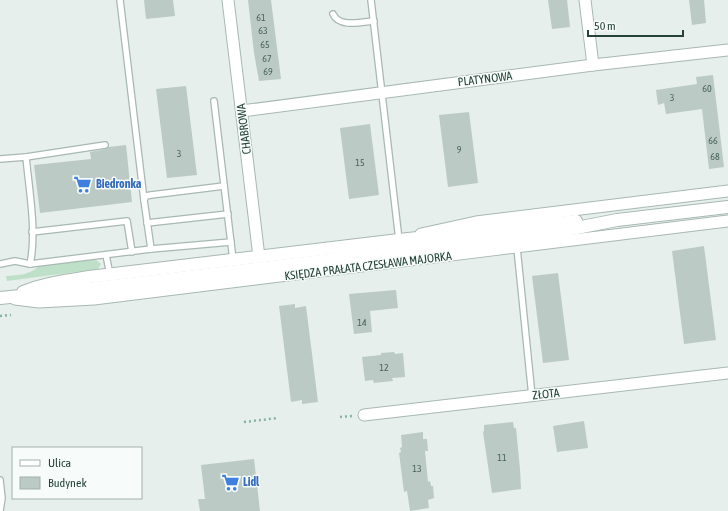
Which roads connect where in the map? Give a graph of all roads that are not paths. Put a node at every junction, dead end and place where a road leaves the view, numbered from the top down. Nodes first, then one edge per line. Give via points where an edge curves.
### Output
1 (120, 0) edge
2 (228, 0) edge
3 (371, 0) edge
4 (585, 0) edge
5 (333, 14) dead end
6 (374, 21) junction
7 (728, 50) edge
8 (593, 65) junction
9 (382, 92) junction
10 (214, 101) dead end
11 (242, 110) junction
12 (106, 145) dead end
13 (26, 157) junction
14 (0, 160) edge
15 (224, 186) junction
16 (727, 191) edge
17 (144, 200) junction
18 (728, 207) edge
19 (228, 214) junction
20 (617, 220) junction
21 (728, 221) edge
22 (147, 224) junction
23 (32, 232) junction
24 (399, 240) junction
25 (231, 242) junction
26 (517, 248) junction
27 (151, 249) junction
28 (132, 252) junction
29 (106, 255) junction
30 (259, 257) junction
31 (233, 260) junction
32 (0, 264) edge
33 (30, 264) junction
34 (110, 275) junction
35 (4, 298) edge
36 (728, 373) edge
37 (532, 396) junction
38 (364, 415) dead end
39 (0, 480) edge
40 (0, 511) edge

1 - 17 lane
2 - 11 street, CHABROWA
3 - 6 lane
4 - 8 street
5 - 6 lane via 346,23
6 - 9 lane
7 - 8 street, PLATYNOWA
8 - 9 street, PLATYNOWA
9 - 11 street, PLATYNOWA
9 - 24 lane
10 - 15 lane
11 - 30 street, CHABROWA
12 - 13 lane
13 - 14 lane
13 - 23 lane
15 - 17 lane via 151,195 146,196
15 - 19 lane
16 - 24 street, KSIĘDZA PRAŁATA CZESŁAWA MAJORKA via 476,222
17 - 22 lane
18 - 20 street, KSIĘDZA PRAŁATA CZESŁAWA MAJORKA
19 - 22 lane
19 - 25 lane
20 - 24 street, KSIĘDZA PRAŁATA CZESŁAWA MAJORKA via 586,220
20 - 35 street, KSIĘDZA PRAŁATA CZESŁAWA MAJORKA via 546,234
21 - 26 street, KSIĘDZA PRAŁATA CZESŁAWA MAJORKA
22 - 27 lane
23 - 28 lane via 127,221
23 - 33 lane via 33,252
24 - 30 street, KSIĘDZA PRAŁATA CZESŁAWA MAJORKA
25 - 27 lane
25 - 31 lane
26 - 35 street, KSIĘDZA PRAŁATA CZESŁAWA MAJORKA via 94,299 39,302
26 - 37 lane
27 - 28 lane
28 - 29 lane
29 - 33 lane
29 - 34 lane
30 - 31 street, KSIĘDZA PRAŁATA CZESŁAWA MAJORKA
31 - 34 street, KSIĘDZA PRAŁATA CZESŁAWA MAJORKA
32 - 33 lane
34 - 35 street, KSIĘDZA PRAŁATA CZESŁAWA MAJORKA via 55,282
36 - 37 street, ZŁOTA
37 - 38 street, ZŁOTA
39 - 40 lane

